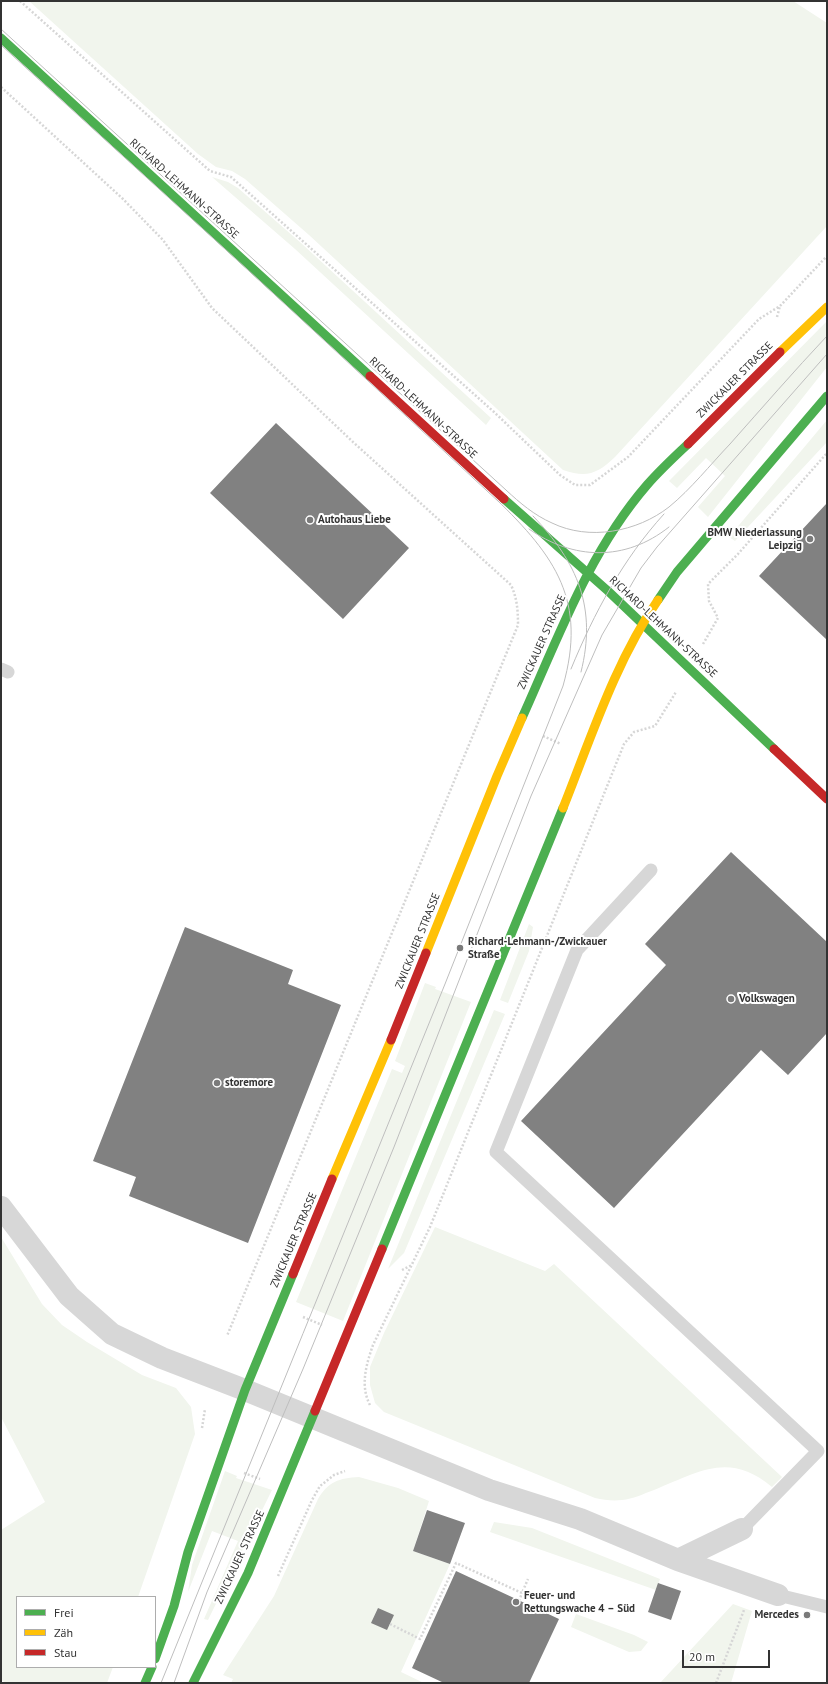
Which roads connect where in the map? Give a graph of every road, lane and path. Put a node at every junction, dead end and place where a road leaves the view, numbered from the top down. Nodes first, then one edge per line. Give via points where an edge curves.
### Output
1 (20, 1) edge
2 (1, 38) edge
3 (1, 87) edge
4 (827, 256) edge
5 (827, 307) edge
6 (827, 396) edge
7 (827, 453) edge
8 (587, 573) junction
9 (643, 623) junction
10 (715, 625) dead end
11 (662, 718) dead end
12 (538, 734) dead end
13 (566, 746) dead end
14 (827, 799) edge
15 (651, 870) dead end
16 (1, 1207) edge
17 (296, 1314) dead end
18 (326, 1326) dead end
19 (227, 1336) dead end
20 (246, 1390) junction
21 (370, 1405) dead end
22 (313, 1418) junction
23 (239, 1471) dead end
24 (262, 1480) dead end
25 (742, 1529) joint
26 (678, 1560) junction
27 (528, 1579) dead end
28 (752, 1587) junction
29 (522, 1593) junction
30 (778, 1595) joint
31 (519, 1601) dead end
32 (827, 1607) edge
33 (390, 1624) dead end
34 (156, 1656) edge
35 (152, 1668) edge
36 (145, 1683) edge
37 (193, 1683) edge
38 (716, 1683) edge

1 - 4 path via 210,171 231,177 494,412 560,475 575,485 590,485 628,457 760,319 780,306
2 - 8 main road, RICHARD-LEHMANN-STRASSE
3 - 19 path via 123,199 163,240 212,308 511,585 518,609 518,625
5 - 8 main road, ZWICKAUER STRASSE via 647,485 613,531
6 - 9 main road, ZWICKAUER STRASSE via 677,572
7 - 10 path via 738,554 708,584 709,601 718,618
8 - 9 main road, RICHARD-LEHMANN-STRASSE
8 - 20 main road, ZWICKAUER STRASSE via 497,776 393,1036
9 - 14 main road, RICHARD-LEHMANN-STRASSE
9 - 22 main road, ZWICKAUER STRASSE via 609,693
11 - 21 path via 655,726 634,732 624,744 430,1227 373,1345 366,1364 365,1384
12 - 13 path
15 - 25 lane via 577,950 496,1152 818,1451
16 - 20 street via 69,1296 112,1334 162,1358
17 - 18 path
20 - 22 street
20 - 34 main road, ZWICKAUER STRASSE via 188,1552 174,1606
22 - 26 street via 489,1490 580,1520
22 - 37 main road, ZWICKAUER STRASSE via 248,1573
23 - 24 path
25 - 26 street
26 - 28 street
27 - 29 path
28 - 30 street
28 - 38 path
29 - 31 path
29 - 33 path via 456,1563 420,1639
30 - 32 lane
35 - 36 main road

